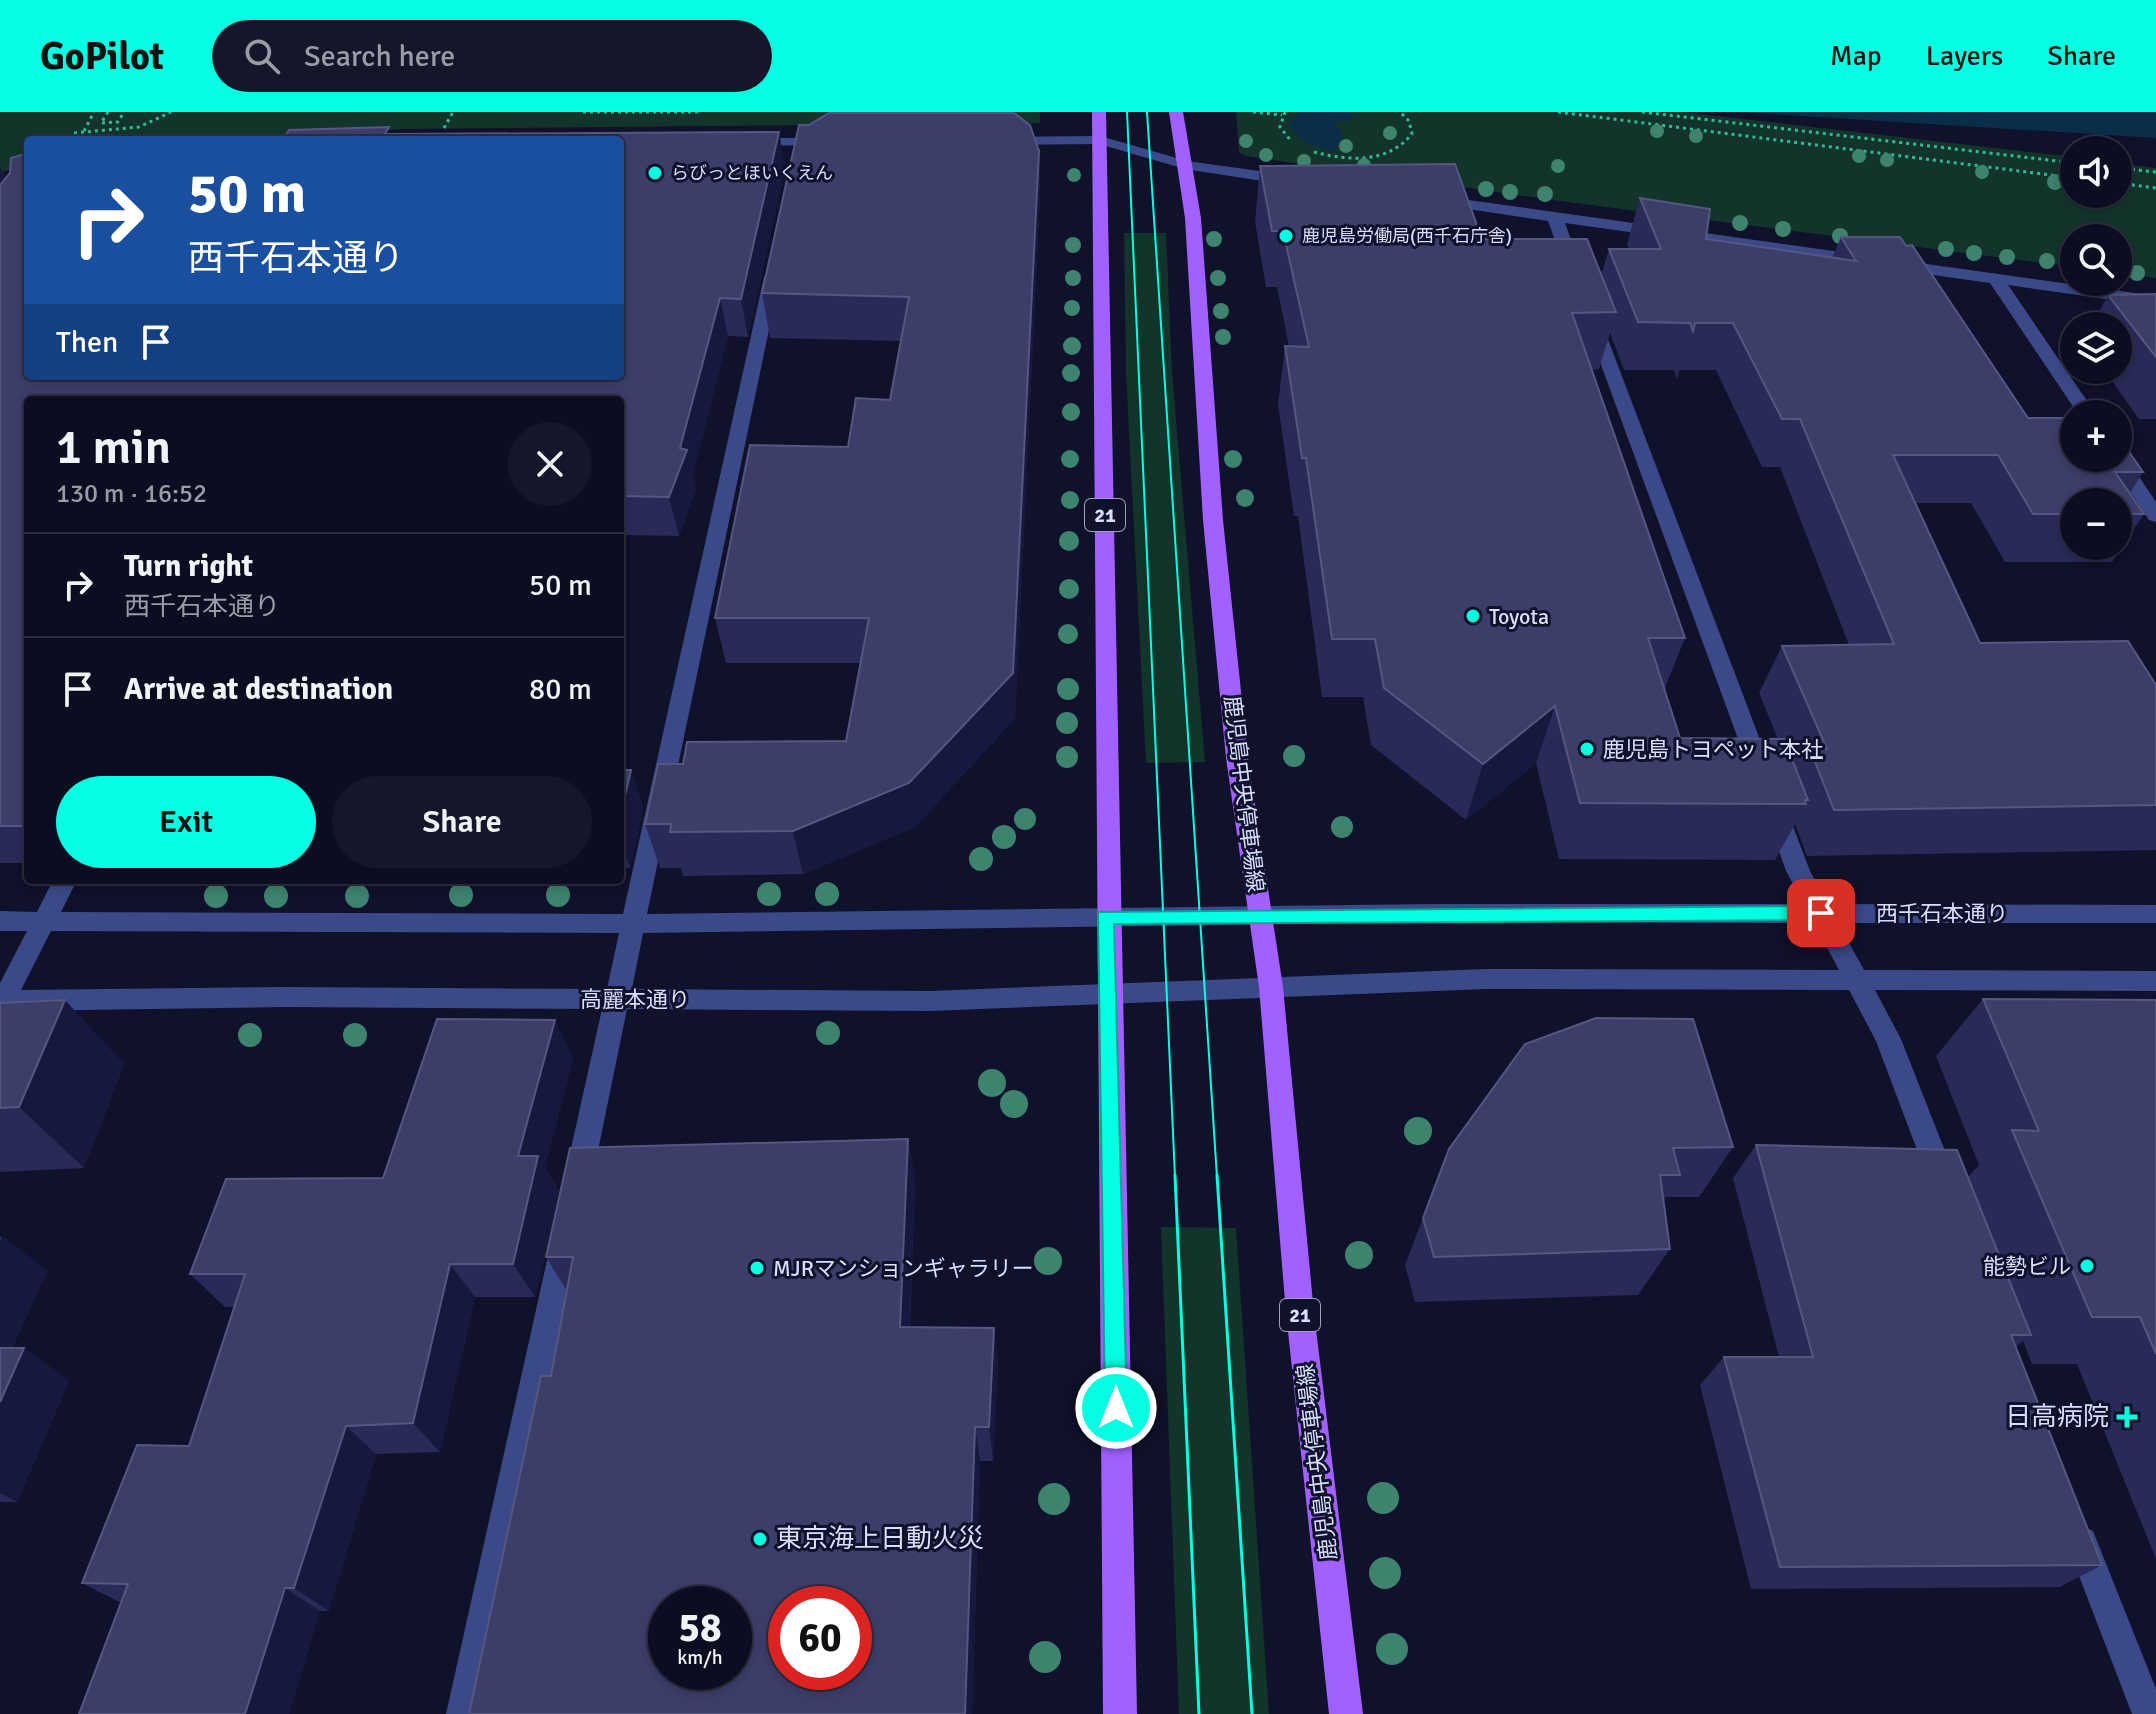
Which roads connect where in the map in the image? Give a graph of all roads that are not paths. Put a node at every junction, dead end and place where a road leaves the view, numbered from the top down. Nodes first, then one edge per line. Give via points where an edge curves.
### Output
1 (1099, 112) edge
2 (1176, 112) edge
3 (1100, 140) junction
4 (848, 141) edge
5 (986, 141) edge
6 (741, 142) edge
7 (801, 142) junction
8 (1185, 165) junction
9 (796, 169) edge
10 (1308, 183) edge
11 (1419, 198) edge
12 (1555, 218) junction
13 (776, 262) edge
14 (1996, 279) junction
15 (2156, 301) edge
16 (2078, 400) edge
17 (2126, 472) edge
18 (2156, 516) edge
19 (63, 884) edge
20 (1821, 913) junction
21 (2156, 914) edge
22 (1259, 915) junction
23 (1105, 917) junction
24 (46, 920) junction
25 (0, 921) edge
26 (635, 924) junction
27 (1857, 981) junction
28 (2156, 981) edge
29 (1271, 987) junction
30 (1106, 994) junction
31 (617, 998) junction
32 (1, 1003) edge
33 (1951, 1200) edge
34 (2070, 1509) edge
35 (463, 1714) edge
36 (1120, 1714) edge
37 (1346, 1714) edge
38 (2149, 1714) edge

1 - 3 main road, 21
2 - 8 main road, 鹿児島中央停車場線 / 21
3 - 5 street
3 - 8 street
3 - 23 main road, 21
4 - 7 street
6 - 7 street
7 - 9 street
8 - 10 street
8 - 22 main road, 鹿児島中央停車場線 / 21 via 1213,520
11 - 12 street
12 - 14 street
12 - 20 street via 1798,871
13 - 26 street
14 - 15 street
14 - 16 street
17 - 18 street
19 - 24 street
20 - 21 street, 西千石本通り
20 - 22 street, 西千石本通り
20 - 27 street
22 - 23 street, 西千石本通り
22 - 29 main road, 鹿児島中央停車場線 / 21
23 - 26 street
23 - 30 main road, 21
24 - 25 street
24 - 26 street
24 - 32 street
26 - 31 street
27 - 28 street
27 - 29 street via 1486,979
27 - 33 street via 1888,1039
29 - 30 street, 高麗本通り
29 - 37 main road, 鹿児島中央停車場線 / 21 via 1300,1313
30 - 31 street, 高麗本通り via 930,1001
30 - 36 main road, 21
31 - 32 street, 高麗本通り
31 - 35 street
34 - 38 street

